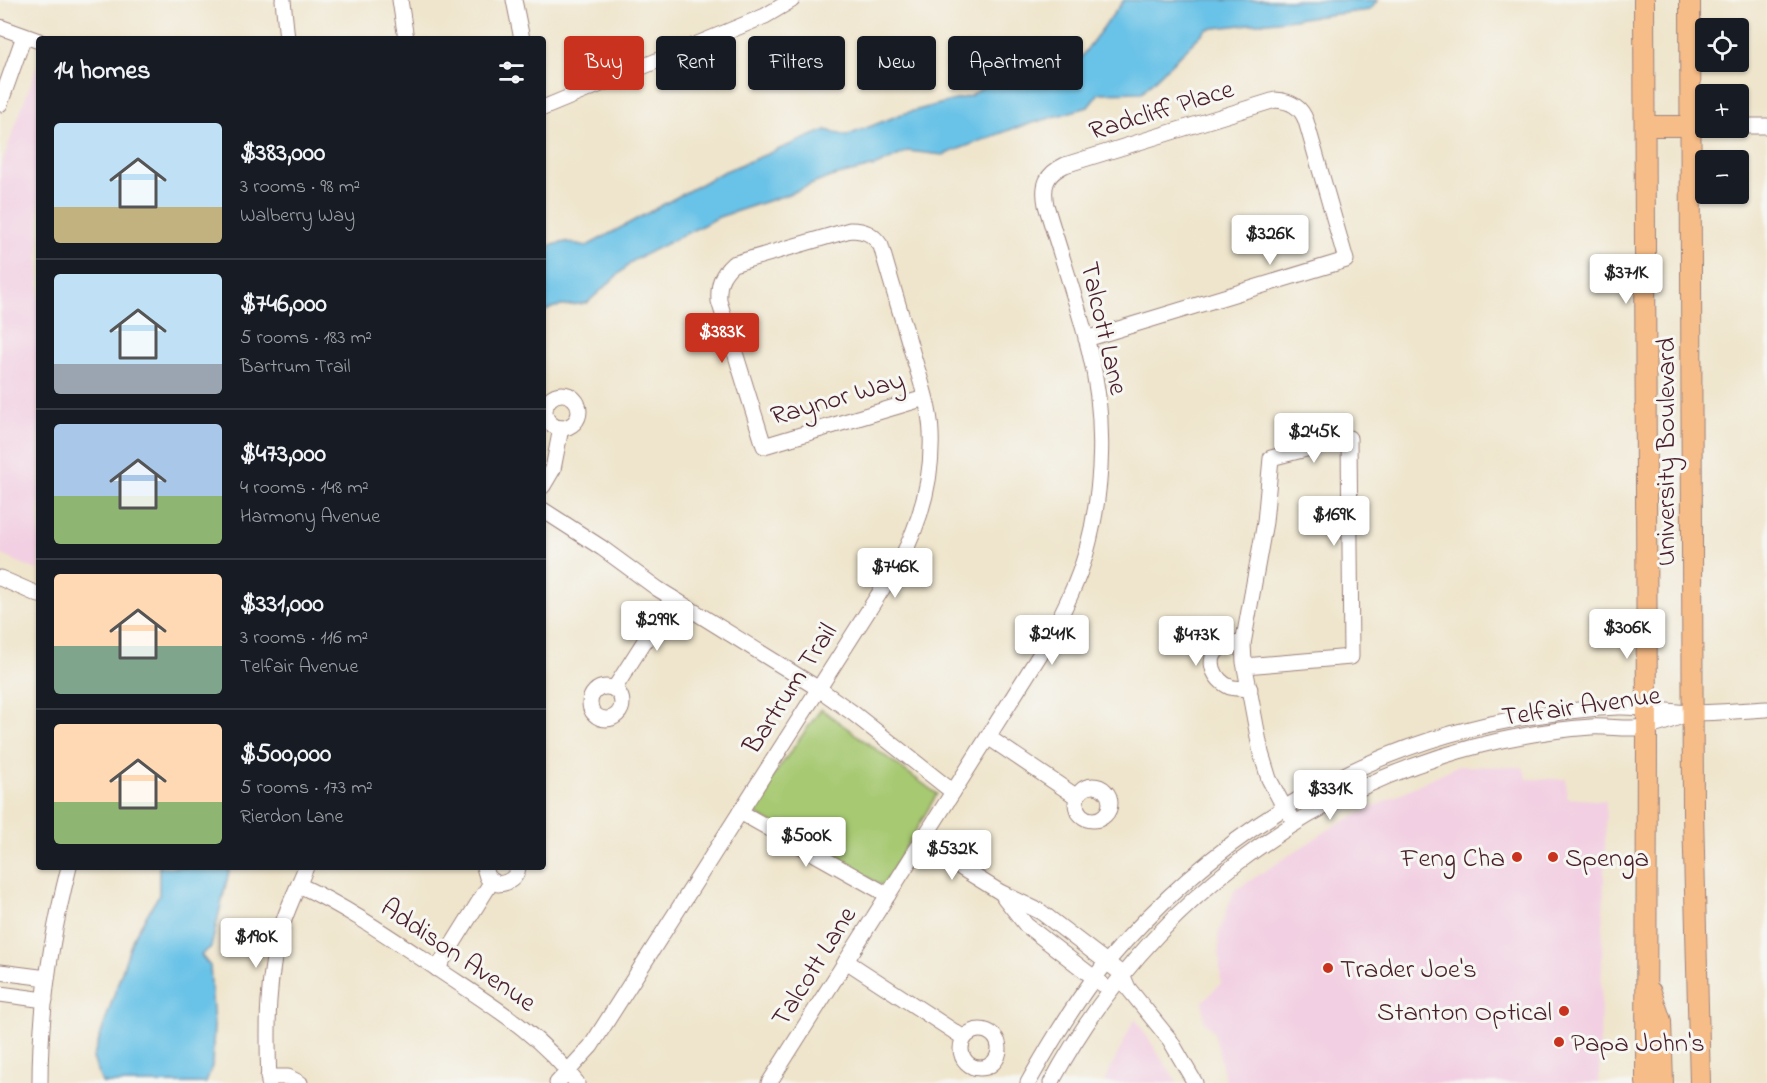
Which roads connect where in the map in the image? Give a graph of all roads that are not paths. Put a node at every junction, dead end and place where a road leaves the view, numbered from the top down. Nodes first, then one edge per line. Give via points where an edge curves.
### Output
1 (283, 0) edge
2 (400, 0) edge
3 (514, 0) edge
4 (792, 0) edge
5 (1644, 0) edge
6 (1690, 0) edge
7 (0, 27) edge
8 (287, 36) edge
9 (406, 36) edge
10 (521, 36) edge
11 (32, 39) edge
12 (1695, 84) edge
13 (0, 104) edge
14 (546, 104) edge
15 (1645, 126) junction
16 (1695, 126) edge
17 (1749, 126) edge
18 (1767, 126) edge
19 (1698, 138) edge
20 (1045, 181) joint
21 (1086, 339) junction
22 (925, 398) junction
23 (561, 428) dead end
24 (764, 446) joint
25 (546, 481) edge
26 (546, 512) edge
27 (1, 583) edge
28 (36, 594) edge
29 (672, 598) junction
30 (1244, 644) junction
31 (1245, 666) junction
32 (614, 689) dead end
33 (819, 689) junction
34 (1250, 689) junction
35 (1767, 709) edge
36 (1694, 713) junction
37 (1646, 718) junction
38 (988, 737) junction
39 (953, 792) junction
40 (1077, 797) dead end
41 (1284, 807) junction
42 (740, 812) junction
43 (1296, 822) junction
44 (921, 843) junction
45 (68, 870) edge
46 (305, 870) edge
47 (485, 870) edge
48 (517, 870) edge
49 (492, 881) junction
50 (299, 885) junction
51 (1000, 892) junction
52 (888, 895) junction
53 (846, 961) junction
54 (1107, 962) junction
55 (437, 969) junction
56 (0, 972) edge
57 (1122, 974) junction
58 (1645, 975) junction
59 (47, 978) junction
60 (1095, 979) junction
61 (1109, 990) junction
62 (0, 994) edge
63 (45, 999) junction
64 (964, 1038) dead end
65 (573, 1078) edge
66 (268, 1080) edge
67 (40, 1083) edge
68 (300, 1083) edge
69 (557, 1083) edge
70 (769, 1083) edge
71 (1028, 1083) edge
72 (1051, 1083) edge
73 (1195, 1083) edge
74 (1646, 1083) edge
75 (1663, 1083) edge
76 (1700, 1083) edge

1 - 8 street
2 - 9 street
3 - 10 street
4 - 14 street via 765,16
5 - 15 main road, University Boulevard
6 - 12 main road, University Boulevard
7 - 11 street
11 - 13 street
15 - 16 main road
15 - 37 main road, University Boulevard
17 - 18 street
19 - 36 main road, University Boulevard
20 - 21 street, Talcott Lane via 1046,205
20 - 21 street, Radcliff Place via 1065,165 1275,100 1287,101 1304,114 1346,260
21 - 38 street, Talcott Lane via 1099,404 1100,460 1086,554 1069,601 1046,645
22 - 24 street, Raynor Way
22 - 24 street, Bartrum Trail via 881,246 868,232 850,230 734,264 720,280 719,301
22 - 33 street, Bartrum Trail via 931,432 930,464 917,525 900,561
23 - 25 street via 553,469
26 - 29 street
27 - 28 street
29 - 32 street
29 - 33 street
30 - 31 street
30 - 31 street via 1265,522 1271,458 1349,438 1351,657
30 - 34 street via 1221,647 1215,653 1213,669 1231,687
31 - 34 street
33 - 39 street
33 - 42 street, Bartrum Trail
34 - 41 street via 1261,753
35 - 36 street, Telfair Avenue
36 - 37 street, Telfair Avenue
36 - 76 main road, University Boulevard
37 - 41 street, Telfair Avenue via 1619,707 1543,714 1446,734 1350,772
37 - 43 street, Telfair Avenue via 1503,740 1458,751 1364,785
37 - 58 main road, University Boulevard
38 - 39 street, Talcott Lane
38 - 40 street
39 - 44 street, Talcott Lane
41 - 43 street
41 - 54 street, Telfair Avenue via 1258,823 1175,890
42 - 52 street
42 - 65 street, Bartrum Trail
43 - 57 street, Telfair Avenue via 1269,838 1203,891
44 - 51 street
44 - 52 street, Talcott Lane
45 - 59 street
46 - 50 street
47 - 49 street
48 - 49 street via 511,881
49 - 55 street
50 - 55 street, Addison Avenue via 358,916
50 - 66 street via 283,922 273,962 267,1032
51 - 54 street via 1041,912
51 - 60 street via 1026,926
52 - 53 street, Talcott Lane
53 - 64 street
53 - 70 street, Talcott Lane
54 - 57 street
54 - 60 street, Telfair Avenue
55 - 65 street, Addison Avenue via 537,1039
56 - 59 street
57 - 61 street, Telfair Avenue
57 - 73 street via 1128,988 1170,1040
58 - 74 main road, University Boulevard
58 - 75 main road via 1661,1021
59 - 63 street
60 - 61 street
60 - 71 street, Telfair Avenue
61 - 72 street, Telfair Avenue
62 - 63 street
63 - 67 street
65 - 69 street, Bartrum Trail
66 - 68 street via 288,1077

